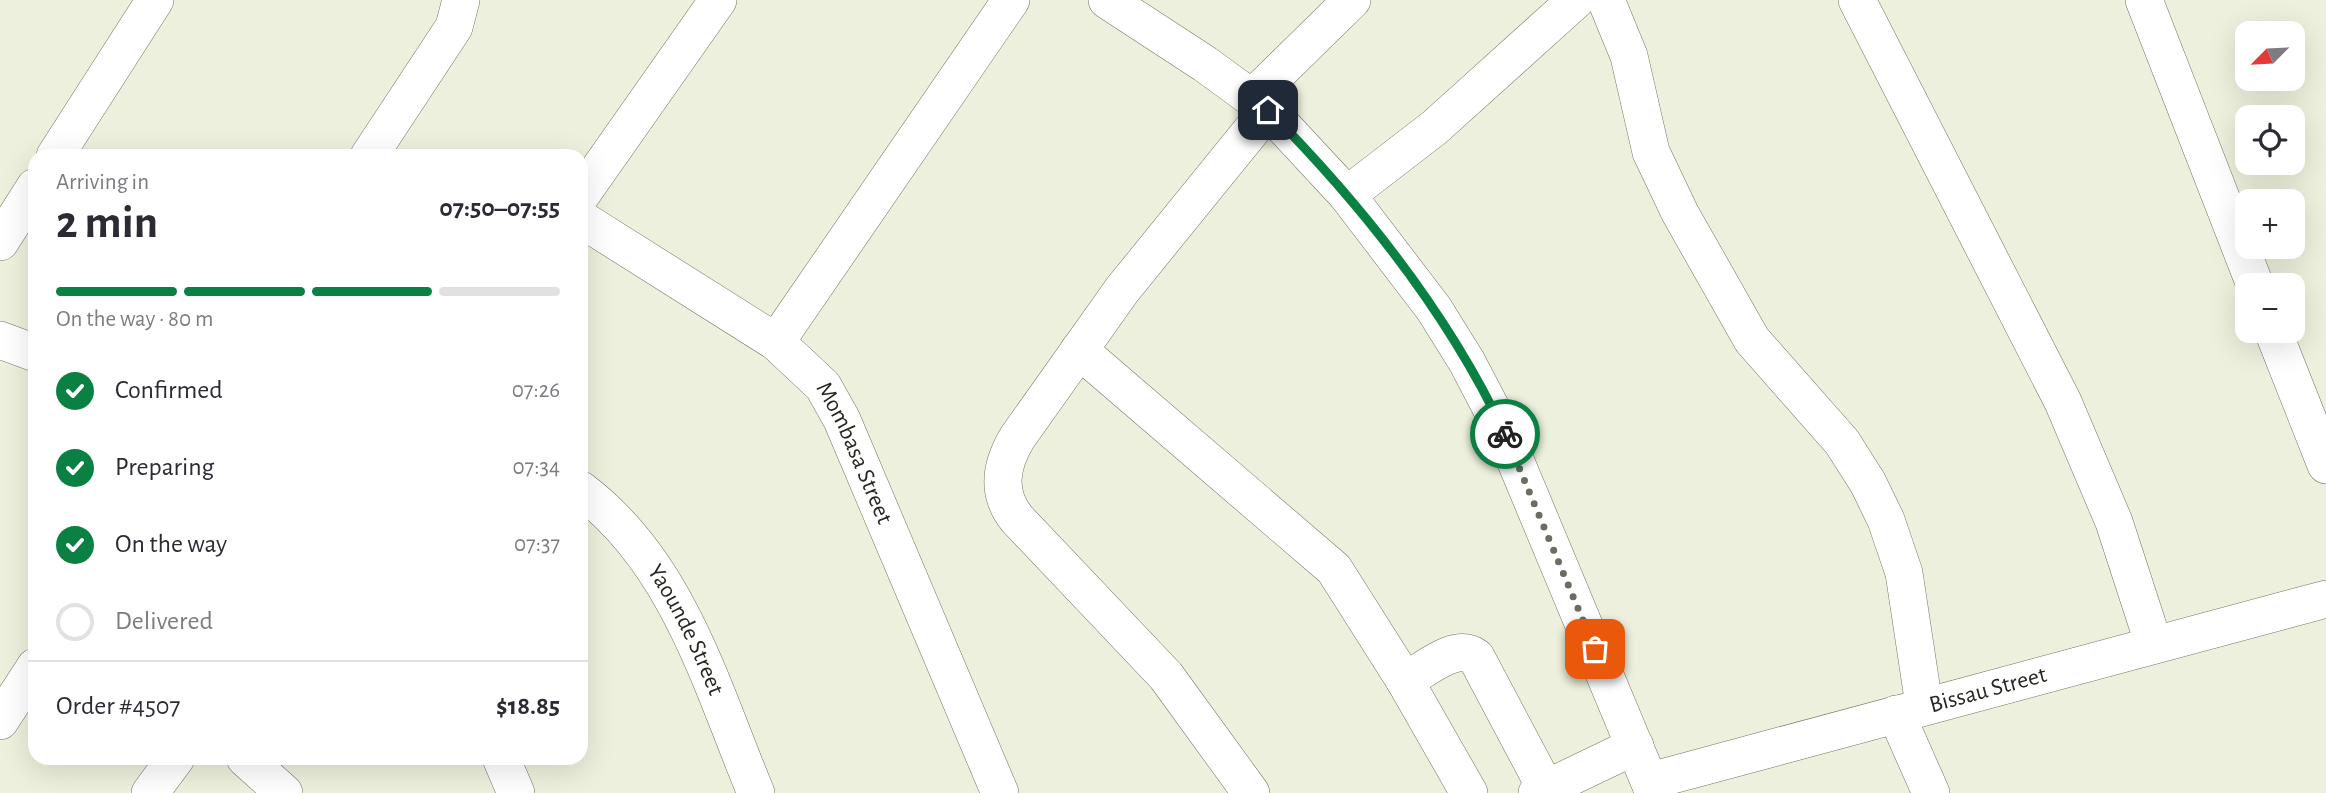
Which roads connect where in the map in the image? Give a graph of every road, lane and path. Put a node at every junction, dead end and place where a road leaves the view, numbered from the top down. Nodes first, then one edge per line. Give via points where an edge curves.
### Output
1 (155, 0) edge
2 (461, 0) edge
3 (718, 0) edge
4 (1010, 0) edge
5 (1107, 0) edge
6 (1352, 0) edge
7 (1576, 0) edge
8 (1606, 0) edge
9 (1857, 0) edge
10 (2144, 0) edge
11 (1260, 104) junction
12 (59, 149) edge
13 (374, 149) edge
14 (588, 185) edge
15 (1348, 195) junction
16 (28, 198) edge
17 (588, 223) edge
18 (0, 242) edge
19 (2250, 273) edge
20 (0, 340) edge
21 (776, 342) junction
22 (2278, 343) edge
23 (28, 350) edge
24 (1080, 350) junction
25 (2326, 465) edge
26 (588, 497) edge
27 (2326, 599) edge
28 (2154, 645) junction
29 (28, 678) edge
30 (1405, 681) junction
31 (1910, 710) junction
32 (0, 722) edge
33 (1635, 746) junction
34 (171, 765) edge
35 (253, 765) edge
36 (504, 765) edge
37 (1652, 787) edge
38 (1542, 791) edge
39 (150, 793) edge
40 (284, 793) edge
41 (516, 793) edge
42 (755, 793) edge
43 (1000, 793) edge
44 (1251, 793) edge
45 (1469, 793) edge
46 (1931, 793) edge

1 - 12 street
2 - 13 street via 454,27
3 - 14 street
4 - 21 street
5 - 11 street
6 - 11 street
7 - 15 street via 1434,128
8 - 31 street via 1629,56 1651,152 1680,214 1752,340 1842,442 1886,520 1904,573
9 - 28 street via 2063,402 2115,522
10 - 19 street
11 - 15 street
11 - 24 street
15 - 33 street via 1427,299 1503,431
16 - 18 street
17 - 21 street, Mombasa Street
20 - 23 street
21 - 43 street, Mombasa Street via 823,386 842,421
22 - 25 street
24 - 30 street via 1334,569
24 - 44 street via 1010,449 1003,476 1005,500 1017,519 1166,676
26 - 42 street, Yaounde Street via 639,545 665,584 685,620
27 - 28 street, Bissau Street
28 - 31 street, Bissau Street
29 - 32 street
30 - 38 street via 1457,651 1476,657
30 - 45 street
31 - 37 street, Bissau Street
31 - 46 street
33 - 37 street
33 - 38 street
34 - 39 street
35 - 40 street
36 - 41 street

